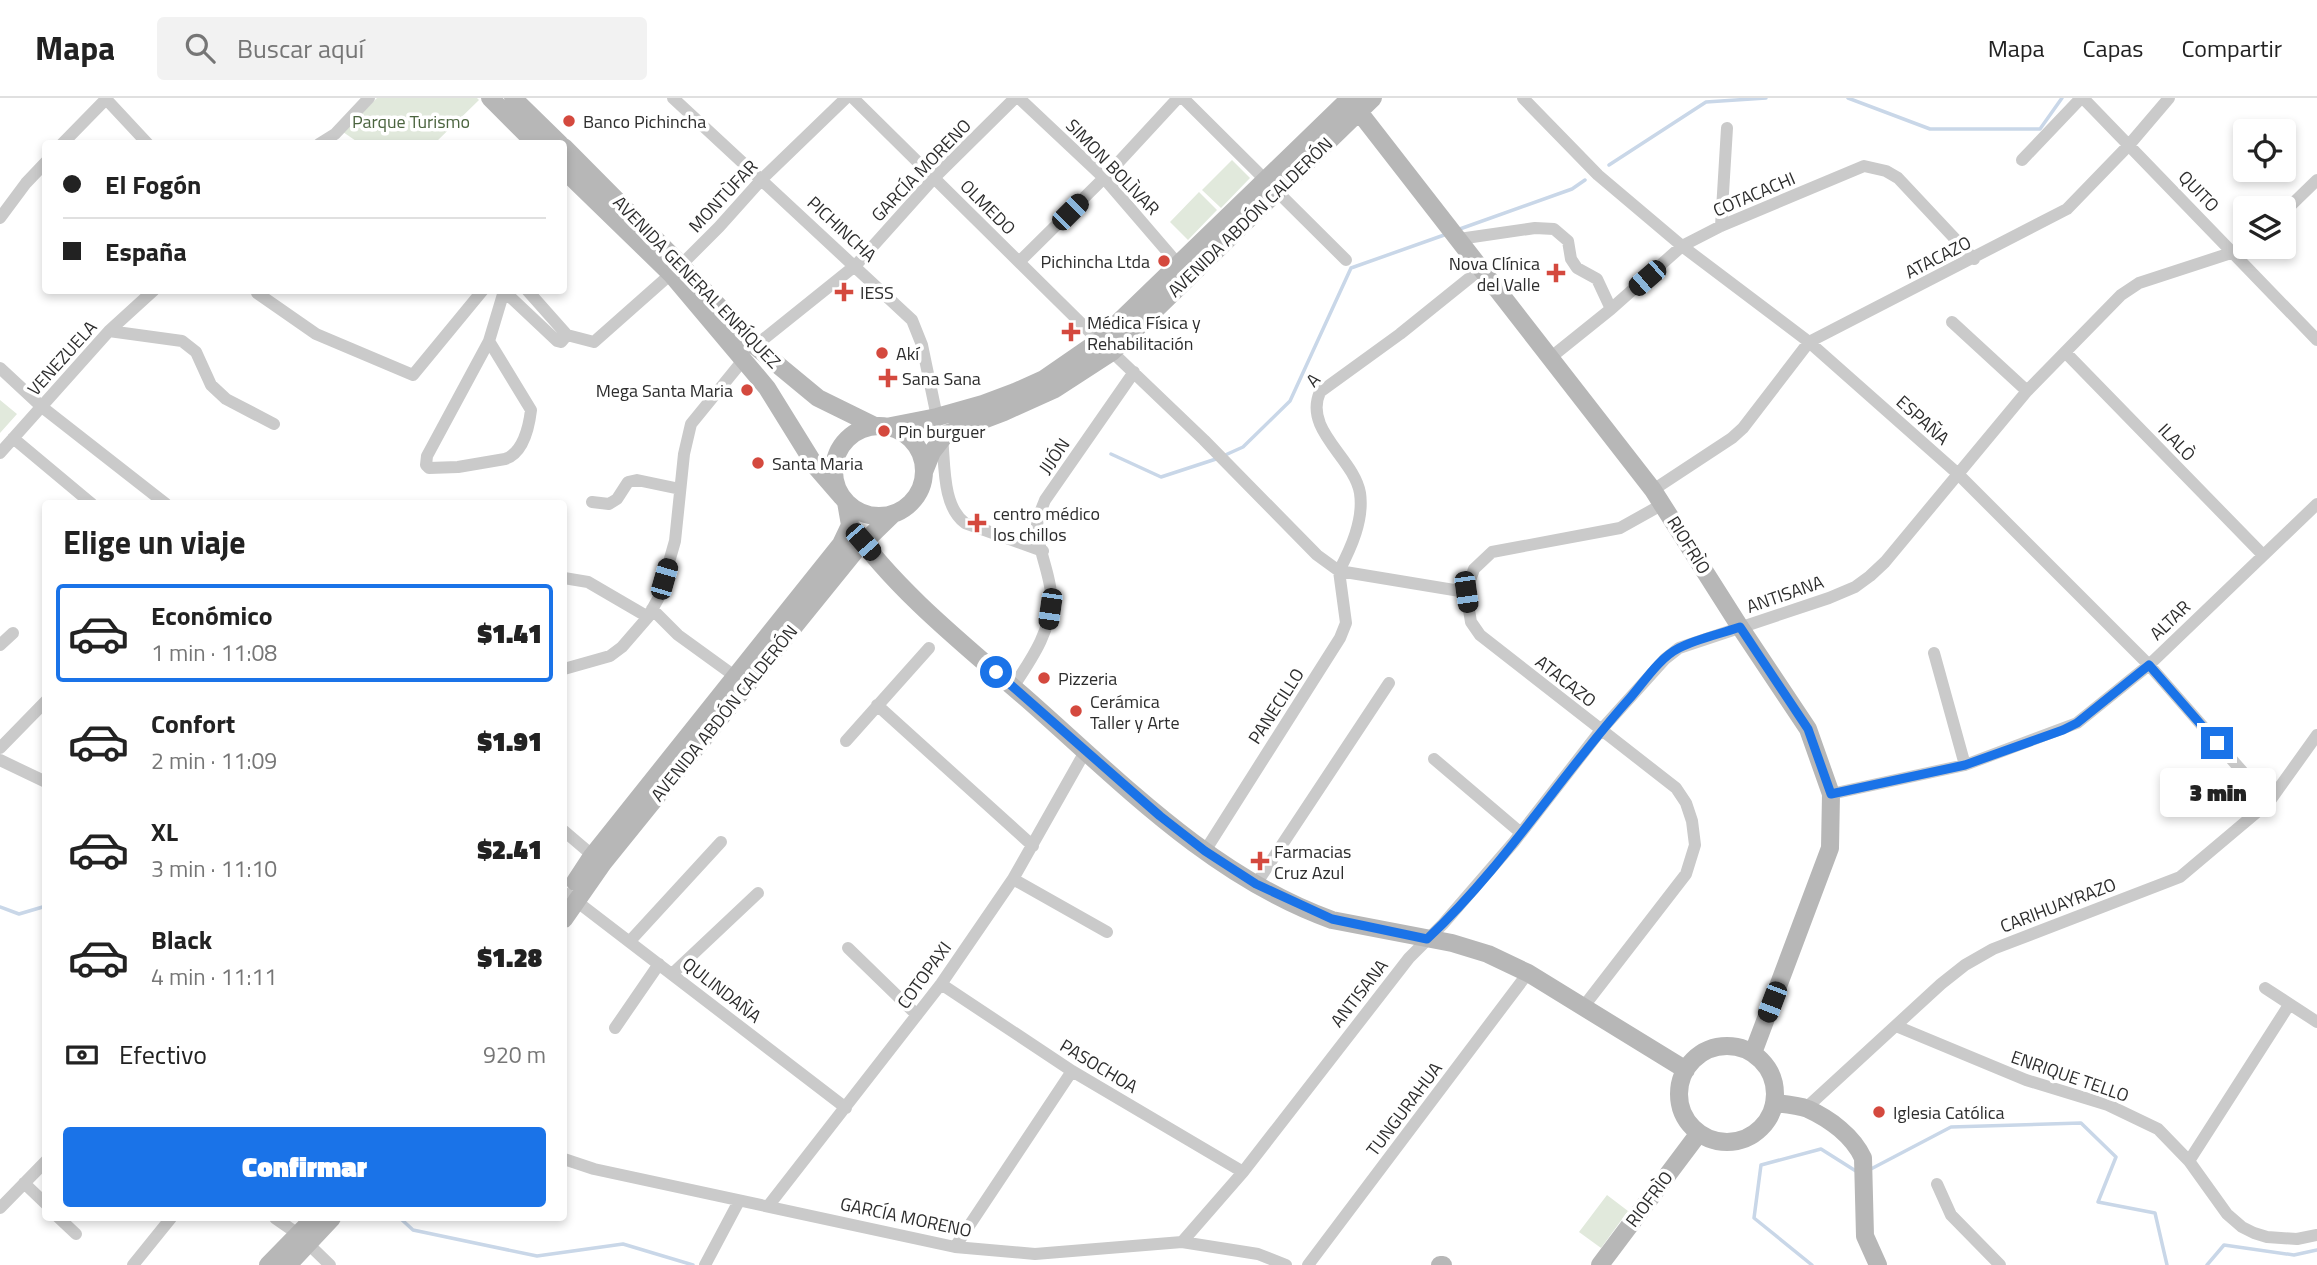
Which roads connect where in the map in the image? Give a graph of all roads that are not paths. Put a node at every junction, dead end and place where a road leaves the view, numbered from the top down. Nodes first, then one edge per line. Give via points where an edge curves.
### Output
1 (369, 98) edge
2 (490, 98) edge
3 (513, 98) edge
4 (673, 98) edge
5 (846, 98) edge
6 (853, 98) edge
7 (1017, 98) edge
8 (1181, 98) edge
9 (1523, 98) edge
10 (2082, 98) edge
11 (2169, 98) edge
12 (107, 99) edge
13 (1356, 101) edge
14 (1727, 128) dead end
15 (340, 139) edge
16 (66, 140) edge
17 (144, 140) edge
18 (532, 140) edge
19 (557, 140) edge
20 (2129, 145) junction
21 (567, 150) edge
22 (2022, 160) dead end
23 (42, 166) edge
24 (567, 173) edge
25 (934, 178) junction
26 (1104, 178) junction
27 (762, 179) junction
28 (2317, 180) edge
29 (1270, 186) junction
30 (2296, 200) edge
31 (0, 219) edge
32 (1721, 226) junction
33 (1455, 233) junction
34 (2233, 243) edge
35 (1682, 246) junction
36 (2233, 251) edge
37 (1975, 258) junction
38 (2248, 259) edge
39 (1346, 260) dead end
40 (1019, 262) junction
41 (1178, 264) junction
42 (856, 265) junction
43 (1482, 268) junction
44 (676, 269) junction
45 (150, 294) edge
46 (258, 294) edge
47 (480, 294) edge
48 (502, 294) edge
49 (506, 294) edge
50 (531, 294) edge
51 (1611, 309) junction
52 (1952, 322) dead end
53 (109, 331) junction
54 (567, 335) junction
55 (2317, 340) edge
56 (489, 341) junction
57 (1809, 342) junction
58 (1105, 346) junction
59 (749, 352) junction
60 (2065, 352) junction
61 (1550, 358) junction
62 (0, 368) edge
63 (1134, 372) junction
64 (2027, 391) junction
65 (42, 407) junction
66 (937, 417) junction
67 (274, 425) dead end
68 (881, 426) junction
69 (942, 437) junction
70 (13, 438) junction
71 (0, 453) edge
72 (924, 472) junction
73 (1957, 474) junction
74 (680, 489) junction
75 (1658, 497) junction
76 (844, 499) junction
77 (87, 500) edge
78 (161, 500) edge
79 (592, 502) dead end
80 (2317, 503) edge
81 (888, 518) junction
82 (850, 525) junction
83 (863, 542) junction
84 (1043, 551) junction
85 (2263, 555) junction
86 (881, 563) junction
87 (1339, 571) junction
88 (567, 578) edge
89 (1466, 592) junction
90 (650, 613) junction
91 (1740, 627) junction
92 (13, 633) dead end
93 (0, 645) edge
94 (929, 648) dead end
95 (1934, 653) dead end
96 (2149, 665) junction
97 (567, 668) edge
98 (736, 677) junction
99 (1389, 683) dead end
100 (1013, 687) junction
101 (42, 705) edge
102 (877, 705) junction
103 (1601, 730) junction
104 (2317, 735) edge
105 (846, 741) dead end
106 (0, 748) edge
107 (1086, 750) junction
108 (0, 760) edge
109 (1434, 760) dead end
110 (1965, 765) junction
111 (42, 780) edge
112 (1831, 794) junction
113 (2269, 802) junction
114 (1521, 833) junction
115 (567, 834) edge
116 (721, 842) dead end
117 (1033, 845) junction
118 (1205, 851) junction
119 (598, 860) junction
120 (1013, 878) junction
121 (1256, 884) junction
122 (758, 893) dead end
123 (569, 898) edge
124 (1107, 932) dead end
125 (1427, 939) junction
126 (629, 941) junction
127 (848, 948) dead end
128 (659, 964) junction
129 (1528, 973) junction
130 (672, 974) junction
131 (941, 984) junction
132 (2265, 988) dead end
133 (2289, 1005) junction
134 (1584, 1006) junction
135 (917, 1015) junction
136 (2317, 1022) edge
137 (1896, 1026) junction
138 (615, 1028) dead end
139 (1753, 1053) junction
140 (1686, 1070) junction
141 (1072, 1071) junction
142 (1774, 1103) junction
143 (846, 1108) junction
144 (1806, 1108) junction
145 (1699, 1133) junction
146 (567, 1160) edge
147 (2189, 1161) junction
148 (42, 1165) edge
149 (1243, 1172) junction
150 (24, 1184) junction
151 (1937, 1184) dead end
152 (3, 1200) edge
153 (42, 1200) edge
154 (739, 1201) junction
155 (769, 1205) junction
156 (63, 1221) edge
157 (169, 1221) edge
158 (279, 1221) edge
159 (312, 1221) edge
160 (328, 1221) edge
161 (2316, 1232) edge
162 (76, 1234) dead end
163 (303, 1239) junction
164 (1182, 1242) junction
165 (955, 1247) junction
166 (133, 1265) edge
167 (268, 1265) edge
168 (288, 1265) edge
169 (330, 1265) edge
170 (705, 1265) edge
171 (1286, 1265) edge
172 (1308, 1265) edge
173 (1600, 1265) edge
174 (1878, 1265) edge
175 (2000, 1265) edge

1 - 15 street
2 - 18 main road
3 - 19 main road, AVENIDA GENERAL ENRÍQUEZ
4 - 27 street, PICHINCHA
5 - 27 street, MONTÙFAR
6 - 25 street, OLMEDO
7 - 25 street, GARCÍA MORENO
7 - 26 street, SIMON BOLÌVAR
8 - 26 street
8 - 29 street
9 - 35 street, ESPAÑA via 1598,176
10 - 20 street, QUITO
10 - 22 street
11 - 20 street, ATACAZO
12 - 16 street
12 - 17 street
13 - 29 main road, AVENIDA ABDÓN CALDERÓN
13 - 33 main road, RIOFRÌO
14 - 32 street
20 - 34 street, QUITO
20 - 37 street, ATACAZO via 2073,204
21 - 44 main road, AVENIDA GENERAL ENRÍQUEZ
23 - 31 street
24 - 44 main road, AVENIDA GENERAL ENRÍQUEZ
25 - 40 street, OLMEDO
25 - 42 street, GARCÍA MORENO
26 - 40 street
26 - 41 street, SIMON BOLÌVAR
27 - 42 street, PICHINCHA
27 - 44 street, MONTÙFAR
28 - 30 street
29 - 39 street
29 - 41 main road, AVENIDA ABDÓN CALDERÓN
29 - 58 main road, AVENIDA ABDÓN CALDERÓN
32 - 35 street, COTACACHI
32 - 37 street, COTACACHI via 1864,166 1875,167 1898,178
33 - 43 main road, RIOFRÌO
33 - 51 street via 1554,229 1568,241 1577,268 1597,279
35 - 51 street, COTACACHI
35 - 57 street, ESPAÑA
36 - 60 street, ANTISANA via 2129,288
37 - 57 street, ATACAZO
38 - 55 street, QUITO
40 - 58 street, OLMEDO
41 - 58 main road, AVENIDA ABDÓN CALDERÓN
42 - 59 street, GARCÍA MORENO
42 - 66 street, PICHINCHA via 912,320
43 - 61 main road, RIOFRÌO
43 - 87 street, A via 1320,392 1316,418 1356,480 1361,502 1359,522
44 - 54 street, MONTÙFAR via 594,342
44 - 59 main road, AVENIDA GENERAL ENRÍQUEZ
45 - 53 street, VENEZUELA
46 - 47 street via 316,334 413,375
48 - 56 street
49 - 54 street via 558,341
50 - 54 street
51 - 61 street, COTACACHI
52 - 64 street
53 - 65 street, VENEZUELA
53 - 67 street via 182,341 197,352 211,385 226,399
56 - 56 street via 427,456 429,468 505,459 524,438 531,410
57 - 73 street, ESPAÑA
57 - 75 street, ATACAZO via 1743,428
58 - 63 street, OLMEDO
58 - 66 main road, AVENIDA ABDÓN CALDERÓN via 1044,379
58 - 69 main road, AVENIDA ABDÓN CALDERÓN via 1055,388
59 - 68 main road, AVENIDA GENERAL ENRÍQUEZ via 818,398
59 - 74 street, GARCÍA MORENO via 691,424
59 - 76 main road, AVENIDA GENERAL ENRÍQUEZ via 816,467
60 - 64 street, ANTISANA
60 - 85 street, ILALÒ
61 - 75 main road, RIOFRÌO
62 - 65 street
63 - 84 street, JIJÓN via 1045,500 1037,527
63 - 87 street, OLMEDO via 1317,555
64 - 73 street, ANTISANA
65 - 70 street, VENEZUELA
65 - 78 street
66 - 68 main road, AVENIDA ABDÓN CALDERÓN
68 - 72 main road via 909,437
68 - 76 main road via 856,433 841,448 835,478
69 - 72 main road
69 - 84 street via 948,493 958,518
70 - 71 street, VENEZUELA
70 - 77 street
72 - 81 main road via 912,502
73 - 91 street, ANTISANA via 1885,562 1855,587
73 - 96 street, ESPAÑA
74 - 79 street via 637,480 628,482 609,504
74 - 90 street, GARCÍA MORENO via 675,541
75 - 89 street, ATACAZO via 1620,528 1492,552 1474,569
75 - 91 main road, RIOFRÌO
76 - 81 main road via 856,510
76 - 82 main road
80 - 85 street, ALTAR
81 - 83 main road, AVENIDA ABDÓN CALDERÓN
81 - 86 main road via 878,544
82 - 83 main road
82 - 98 main road, AVENIDA ABDÓN CALDERÓN via 841,544
83 - 86 main road
83 - 119 main road, AVENIDA ABDÓN CALDERÓN
84 - 100 street, JIJÓN via 1052,595 1048,623
85 - 96 street, ALTAR
86 - 100 main road
87 - 89 street
87 - 118 street, PANECILLO via 1346,623 1340,638
88 - 90 street via 588,582
89 - 103 street, ATACAZO via 1471,622 1480,635
90 - 97 street, GARCÍA MORENO via 610,656
90 - 98 street
91 - 103 street, ANTISANA via 1672,652
91 - 112 main road, RIOFRÌO via 1808,729
92 - 93 street
94 - 102 street
95 - 110 street
96 - 110 street, ALTAR via 2077,723
96 - 113 street, ESPAÑA
98 - 119 main road, AVENIDA ABDÓN CALDERÓN
99 - 121 street
100 - 107 main road
101 - 106 street
102 - 105 street
102 - 117 street
103 - 114 street, ANTISANA
103 - 134 street, ATACAZO via 1676,788 1692,821 1695,845 1686,874
104 - 113 street, CARIHUAYRAZO
107 - 117 street, COTOPAXI
107 - 118 main road
108 - 111 street
109 - 114 street
110 - 112 street, ALTAR
112 - 139 main road, RIOFRÌO via 1830,848
113 - 137 street, CARIHUAYRAZO via 2180,877 1993,949 1941,984
114 - 125 street, ANTISANA
115 - 119 street
116 - 126 street
117 - 120 street, COTOPAXI
118 - 121 main road
119 - 123 main road, AVENIDA ABDÓN CALDERÓN
120 - 124 street
120 - 131 street, COTOPAXI
121 - 125 main road via 1332,919
122 - 130 street
123 - 126 street, QULINDAÑA
125 - 129 main road via 1488,954
125 - 149 street, ANTISANA
126 - 128 street, QULINDAÑA
127 - 135 street
128 - 130 street, QULINDAÑA
128 - 138 street
129 - 134 main road
129 - 172 street, TUNGURAHUA
130 - 143 street, QULINDAÑA
131 - 135 street, COTOPAXI
131 - 141 street, PASOCHOA
132 - 133 street
133 - 136 street
133 - 147 street
134 - 140 main road
135 - 143 street, COTOPAXI
137 - 144 street, CARIHUAYRAZO
137 - 147 street, ENRIQUE TELLO via 2026,1080 2108,1105 2158,1129
139 - 140 main road via 1739,1047 1716,1048 1696,1058
139 - 142 main road via 1771,1074
140 - 145 main road via 1680,1090 1682,1111
141 - 149 street, PASOCHOA
141 - 165 street
142 - 144 main road
142 - 145 main road via 1762,1127 1738,1140 1725,1142
143 - 155 street, COTOPAXI
144 - 174 main road via 1847,1134 1858,1147 1863,1158 1865,1236
145 - 173 main road, RIOFRÌO
146 - 154 street, GARCÍA MORENO
147 - 161 street, ENRIQUE TELLO via 2227,1214 2242,1227 2267,1237 2297,1239
148 - 150 street
149 - 164 street, ANTISANA
150 - 152 street
150 - 153 street
151 - 175 street via 1951,1215
154 - 155 street, GARCÍA MORENO
154 - 170 street
155 - 165 street, GARCÍA MORENO
156 - 162 street
157 - 166 street
158 - 163 street
159 - 163 main road
160 - 163 main road
163 - 167 main road
163 - 168 main road
163 - 169 street
164 - 165 street, GARCÍA MORENO via 1035,1254
164 - 171 street, GARCÍA MORENO via 1258,1254

